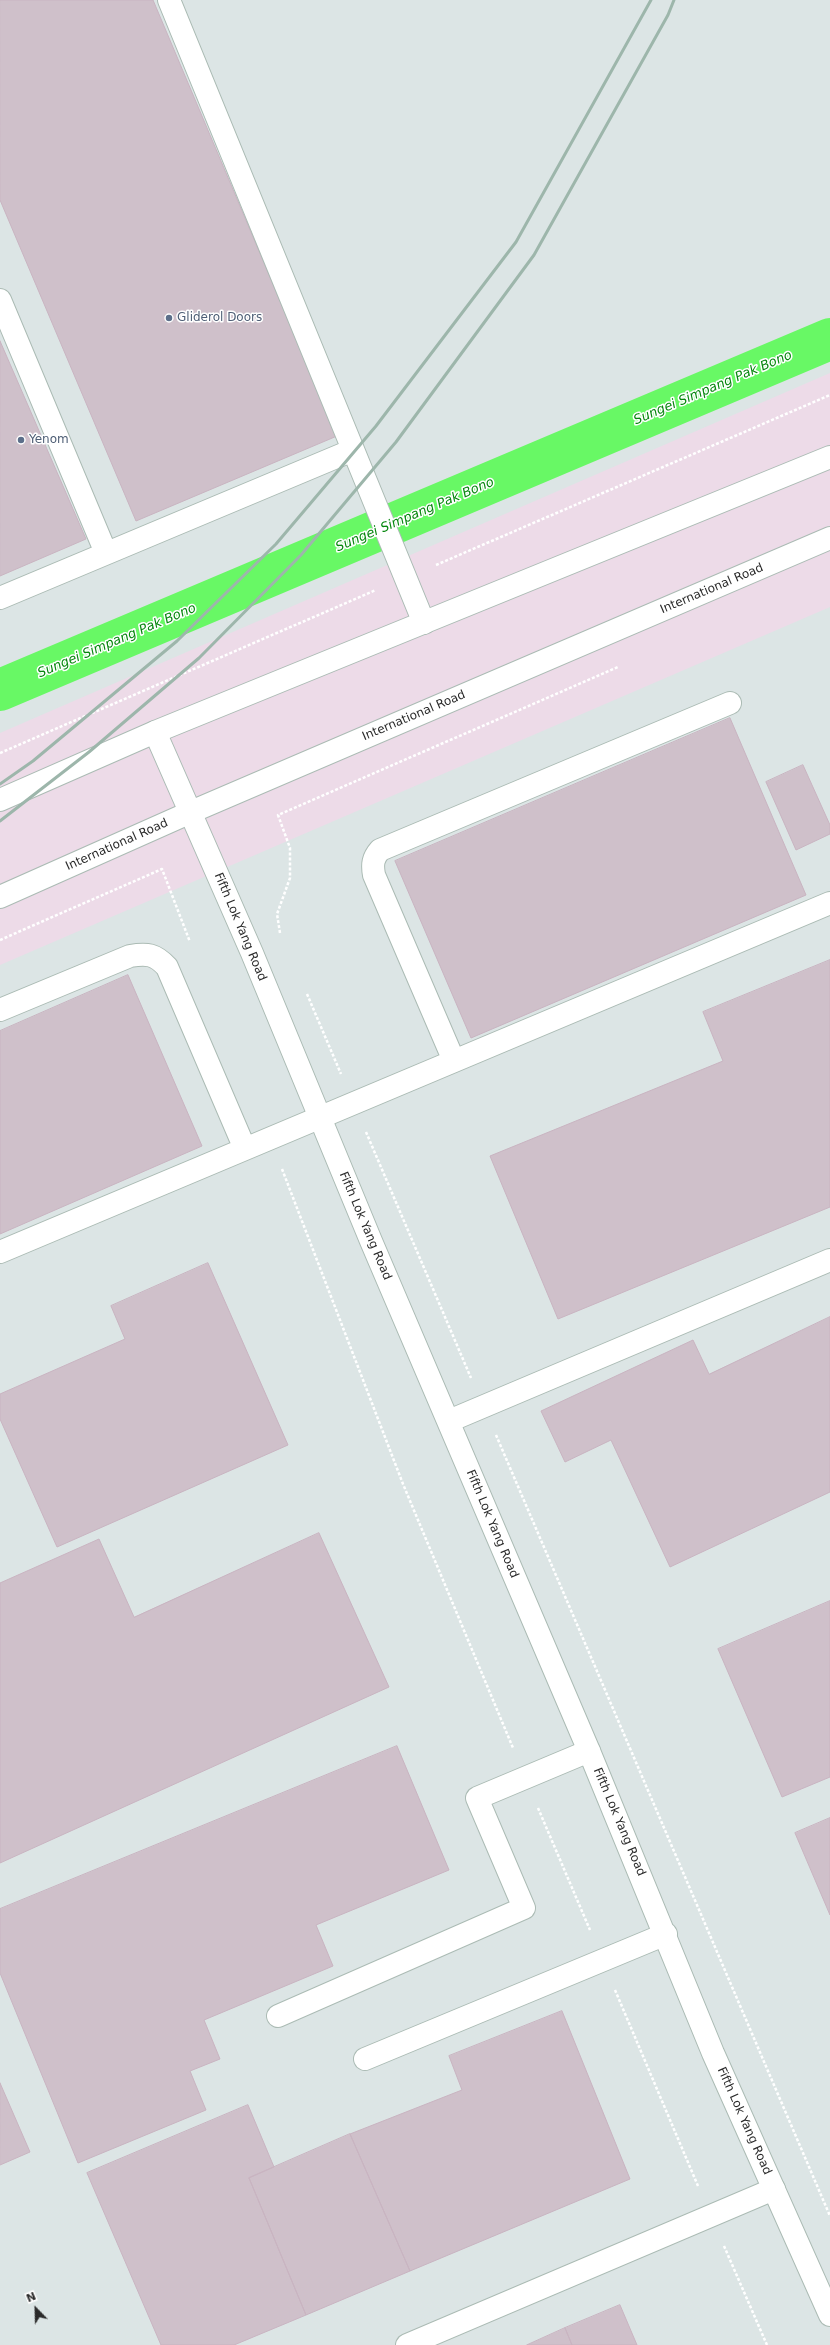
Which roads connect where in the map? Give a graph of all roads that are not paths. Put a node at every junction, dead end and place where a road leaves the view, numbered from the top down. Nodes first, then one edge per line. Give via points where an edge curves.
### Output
1 (169, 0) edge
2 (0, 300) edge
3 (354, 452) junction
4 (830, 457) edge
5 (830, 538) edge
6 (106, 553) junction
7 (0, 598) edge
8 (424, 623) junction
9 (730, 702) dead end
10 (156, 732) junction
11 (0, 800) edge
12 (191, 812) junction
13 (0, 897) edge
14 (830, 903) edge
15 (0, 1010) edge
16 (454, 1061) junction
17 (320, 1117) junction
18 (246, 1149) junction
19 (0, 1252) edge
20 (830, 1260) edge
21 (449, 1421) junction
22 (589, 1751) junction
23 (666, 1934) junction
24 (278, 2016) dead end
25 (365, 2059) dead end
26 (774, 2189) junction
27 (830, 2315) edge
28 (407, 2345) edge

1 - 3 main road
2 - 6 main road
3 - 6 main road
3 - 8 main road
4 - 8 main road
5 - 12 main road, International Road
6 - 7 main road
8 - 10 main road
9 - 16 main road via 380,850 375,856 372,865 374,874
10 - 11 main road
10 - 12 main road, Fifth Lok Yang Road
12 - 13 main road, International Road
12 - 17 main road, Fifth Lok Yang Road
14 - 16 main road
15 - 18 main road via 130,956 146,953 159,958 167,967
16 - 17 main road
17 - 18 main road
17 - 21 main road, Fifth Lok Yang Road
18 - 19 main road
20 - 21 main road
21 - 22 main road, Fifth Lok Yang Road
22 - 23 main road, Fifth Lok Yang Road
22 - 24 main road via 477,1798 524,1908
23 - 25 main road
23 - 26 main road, Fifth Lok Yang Road via 713,2053
26 - 27 main road, Fifth Lok Yang Road
26 - 28 main road

